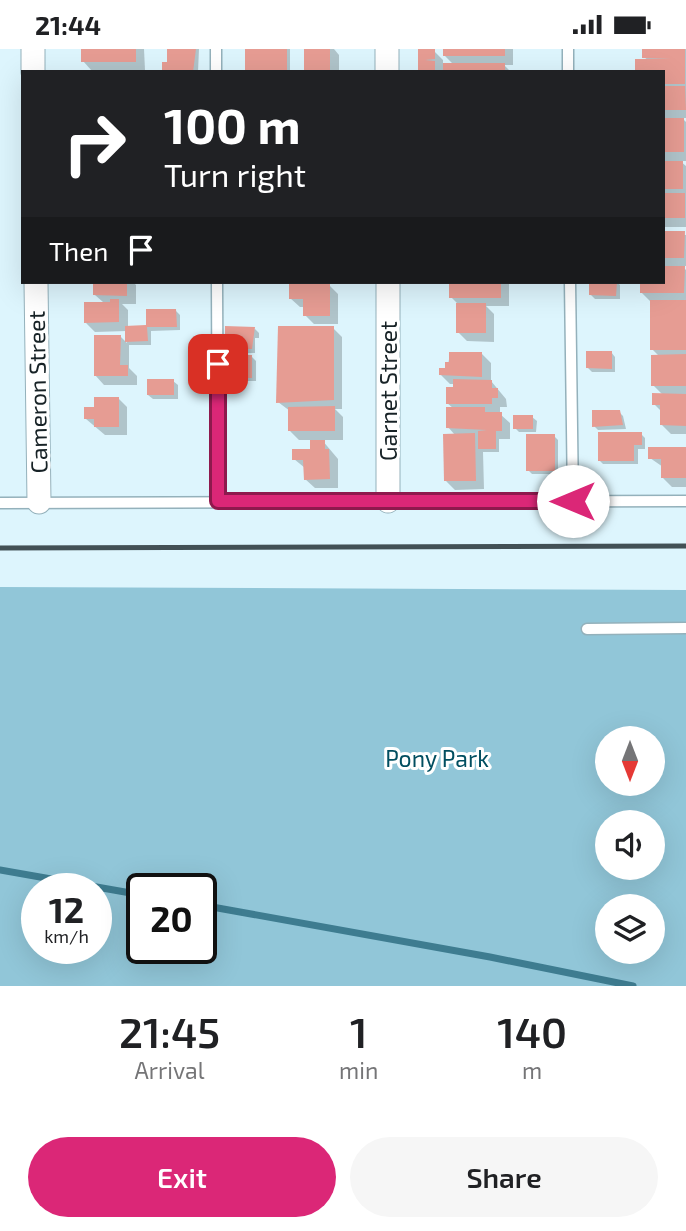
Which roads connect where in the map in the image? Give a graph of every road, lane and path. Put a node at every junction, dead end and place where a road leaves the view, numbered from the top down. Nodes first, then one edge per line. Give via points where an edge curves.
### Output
1 (33, 49) edge
2 (216, 49) edge
3 (387, 49) edge
4 (568, 49) edge
5 (33, 70) edge
6 (216, 70) edge
7 (387, 70) edge
8 (568, 70) edge
9 (36, 284) edge
10 (217, 284) edge
11 (388, 284) edge
12 (570, 284) edge
13 (218, 501) junction
14 (388, 501) junction
15 (573, 501) junction
16 (686, 501) edge
17 (39, 502) junction
18 (0, 503) edge
19 (686, 628) edge
20 (587, 629) dead end

1 - 5 street
2 - 6 lane
3 - 7 street
4 - 8 lane
9 - 17 street, Cameron Street
10 - 13 lane
11 - 14 street, Garnet Street
12 - 15 lane
13 - 14 lane
13 - 17 lane
14 - 15 lane
15 - 16 lane
17 - 18 lane
19 - 20 lane

